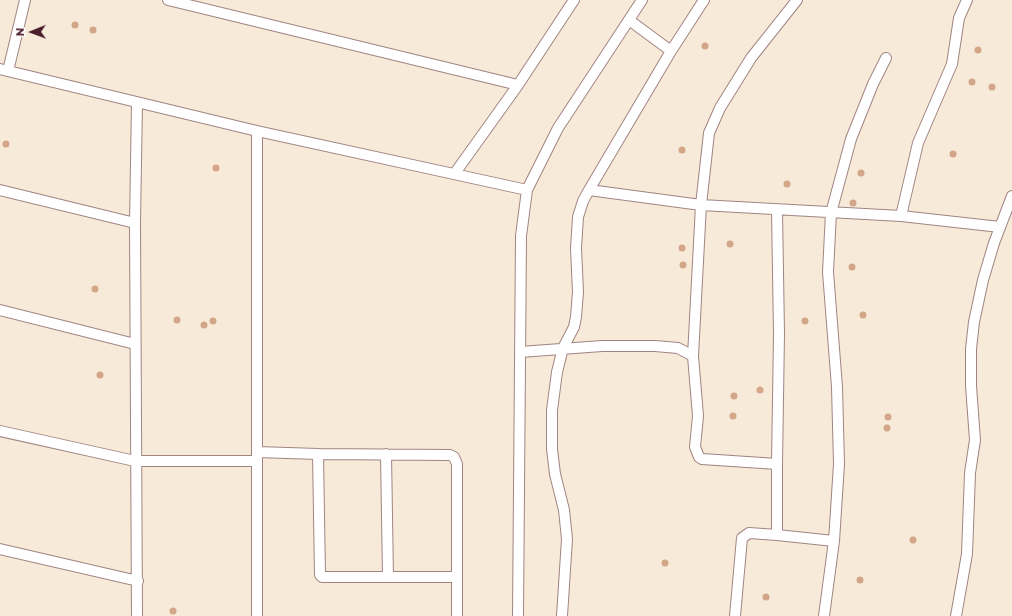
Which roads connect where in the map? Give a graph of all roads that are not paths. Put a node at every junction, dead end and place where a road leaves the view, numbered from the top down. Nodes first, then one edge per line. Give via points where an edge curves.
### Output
1 (25, 0) edge
2 (168, 0) edge
3 (573, 0) edge
4 (642, 0) edge
5 (704, 0) edge
6 (797, 0) edge
7 (967, 0) edge
8 (629, 20) junction
9 (671, 51) junction
10 (886, 58) dead end
11 (4, 70) edge
12 (518, 85) junction
13 (137, 102) junction
14 (257, 131) junction
15 (455, 174) junction
16 (0, 190) edge
17 (527, 190) junction
18 (589, 190) junction
19 (1012, 196) edge
20 (700, 205) junction
21 (777, 210) junction
22 (831, 213) junction
23 (901, 216) junction
24 (134, 223) junction
25 (1000, 227) junction
26 (0, 310) edge
27 (135, 344) junction
28 (563, 348) junction
29 (520, 352) junction
30 (693, 356) junction
31 (0, 431) edge
32 (318, 454) junction
33 (386, 454) junction
34 (257, 456) junction
35 (135, 461) junction
36 (777, 464) junction
37 (778, 535) junction
38 (834, 541) junction
39 (0, 549) edge
40 (388, 577) junction
41 (457, 577) junction
42 (138, 581) junction
43 (137, 616) edge
44 (257, 616) edge
45 (457, 616) edge
46 (518, 616) edge
47 (562, 616) edge
48 (735, 616) edge
49 (824, 616) edge
50 (956, 616) edge

1 - 11 street
2 - 12 street
3 - 12 street
4 - 8 street
5 - 9 street
6 - 20 street via 751,58 717,113 709,133
7 - 23 street via 959,18 952,64 918,143
8 - 9 street
8 - 17 street via 558,128
9 - 18 street
10 - 22 street via 851,140
11 - 13 street
12 - 15 street
13 - 14 street
13 - 24 street
14 - 15 street
14 - 34 street
15 - 17 street
16 - 24 street
17 - 29 street via 521,236
18 - 20 street
18 - 28 street via 578,217 576,317 574,327
19 - 25 street
20 - 21 street
20 - 30 street
21 - 22 street
21 - 36 street
22 - 23 street
22 - 38 street via 828,272 837,387 839,464
23 - 25 street
24 - 27 street
25 - 50 street via 983,280 972,343 971,386 975,440 970,473 967,554
26 - 27 street
27 - 35 street
28 - 29 street
28 - 30 street via 678,348
28 - 47 street via 552,410 552,449 567,540
29 - 46 street
30 - 36 street via 698,416 695,447 699,457
31 - 35 street
32 - 33 street
32 - 34 street
32 - 40 street via 320,575
33 - 40 street
33 - 41 street via 450,455 456,460
34 - 35 street
34 - 44 street
35 - 42 street
36 - 37 street
37 - 38 street
37 - 48 street via 749,533 742,538
38 - 49 street
39 - 42 street
40 - 41 street
41 - 45 street
42 - 43 street

